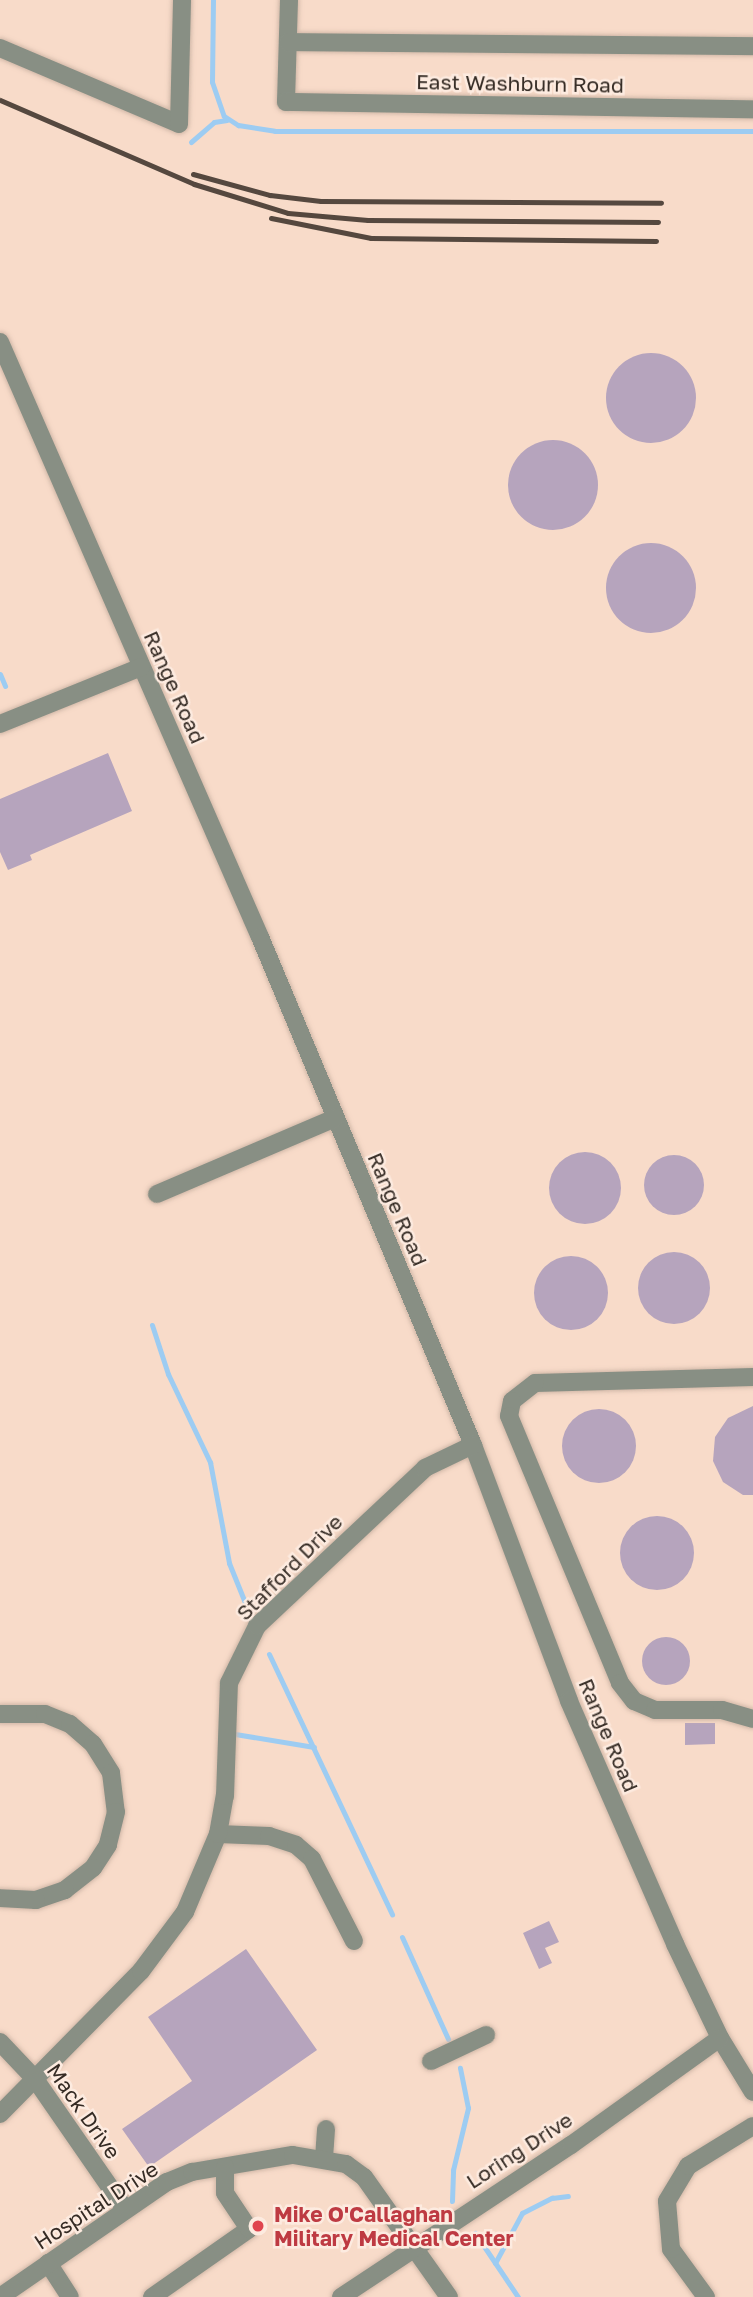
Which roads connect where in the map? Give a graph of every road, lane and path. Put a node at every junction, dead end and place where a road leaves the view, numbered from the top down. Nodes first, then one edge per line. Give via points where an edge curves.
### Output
1 (182, 0) edge
2 (289, 0) edge
3 (288, 43) junction
4 (753, 46) edge
5 (0, 48) edge
6 (753, 109) edge
7 (0, 342) edge
8 (141, 667) junction
9 (0, 724) edge
10 (335, 1118) junction
11 (157, 1194) dead end
12 (753, 1377) edge
13 (474, 1445) junction
14 (0, 1714) edge
15 (753, 1719) edge
16 (218, 1834) junction
17 (0, 1898) edge
18 (354, 1941) dead end
19 (486, 2035) dead end
20 (720, 2038) junction
21 (0, 2042) edge
22 (431, 2061) dead end
23 (35, 2078) junction
24 (753, 2092) edge
25 (0, 2114) edge
26 (753, 2126) edge
27 (327, 2129) dead end
28 (324, 2158) junction
29 (225, 2167) junction
30 (125, 2209) junction
31 (413, 2247) junction
32 (48, 2263) junction
33 (0, 2297) edge
34 (70, 2297) edge
35 (152, 2297) edge
36 (341, 2297) edge
37 (449, 2297) edge
38 (706, 2297) edge

1 - 5 street via 179,124
2 - 3 street
3 - 4 street
3 - 6 street, East Washburn Road via 286,102
7 - 8 street, Range Road
8 - 9 street
8 - 10 street, Range Road
10 - 11 street
10 - 13 street, Range Road
12 - 15 street via 535,1383 512,1401 509,1416 620,1683 634,1701 655,1710 722,1710
13 - 16 street, Stafford Drive via 425,1468 257,1626 229,1682 225,1796
13 - 20 street, Range Road via 569,1701
14 - 17 street via 45,1714 70,1724 93,1744 111,1773 116,1812 108,1845 65,1890 36,1900
16 - 18 street via 269,1836 296,1845 312,1859
16 - 23 street, Stafford Drive via 185,1912 163,1944
19 - 22 street
20 - 24 street, Range Road
20 - 31 street, Loring Drive via 571,2145
21 - 23 street, Mack Drive
23 - 25 street, Stafford Drive
23 - 30 street, Mack Drive
26 - 38 street via 688,2166 667,2201 671,2249
27 - 28 street
28 - 29 street, Hospital Drive via 293,2155
28 - 31 street, Hospital Drive via 346,2164 364,2177
29 - 30 street, Hospital Drive via 167,2182
29 - 35 street via 225,2193 249,2229
30 - 32 street, Hospital Drive
31 - 36 street, Loring Drive
31 - 37 street, Hospital Drive
32 - 33 street, Hospital Drive
32 - 34 street

